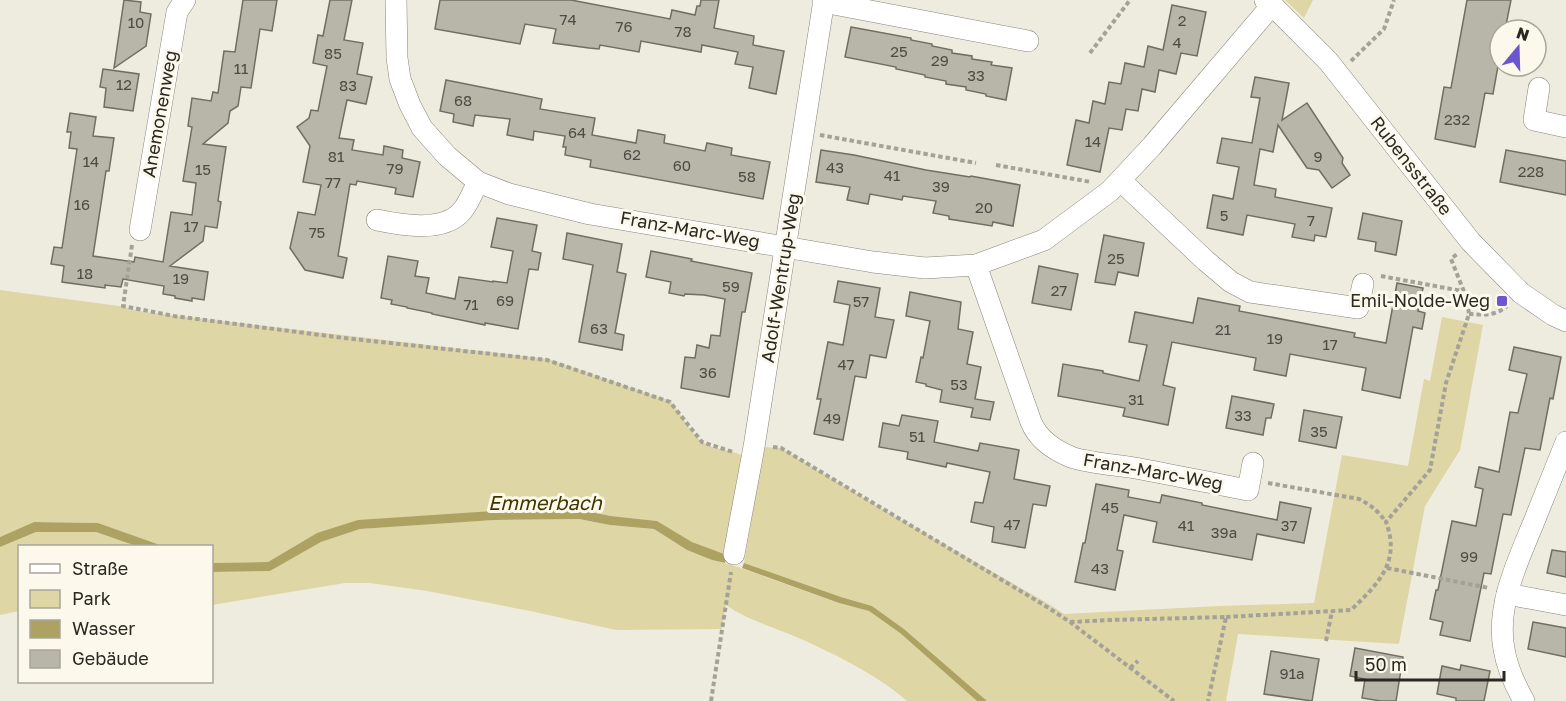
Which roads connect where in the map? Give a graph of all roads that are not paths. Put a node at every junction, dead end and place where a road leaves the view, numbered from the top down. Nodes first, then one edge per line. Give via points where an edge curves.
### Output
1 (185, 0) edge
2 (396, 0) edge
3 (824, 1) edge
4 (1269, 2) edge
5 (1028, 40) dead end
6 (1539, 88) dead end
7 (1566, 127) edge
8 (478, 182) junction
9 (1118, 184) junction
10 (377, 220) dead end
11 (140, 230) road end
12 (786, 247) junction
13 (976, 265) junction
14 (1363, 284) road end
15 (1566, 321) edge
16 (1566, 442) edge
17 (1251, 472) road end
18 (735, 554) dead end
19 (1507, 594) junction
20 (1566, 604) edge
21 (1524, 701) edge

1 - 11 street, Anemonenweg via 177,12
2 - 8 street, Franz-Marc-Weg via 398,68 410,105 422,128
3 - 5 street, Adolf-Wentrup-Weg
3 - 12 street, Adolf-Wentrup-Weg
4 - 9 street, Franz-Marc-Weg via 1207,83
4 - 15 street, Rubensstraße via 1338,73 1471,242 1521,293
6 - 7 street via 1534,120
8 - 10 street via 462,212 450,220 436,225
8 - 12 street, Franz-Marc-Weg via 509,194 590,214
9 - 13 street, Franz-Marc-Weg via 1044,240
9 - 14 street via 1231,282 1250,292 1358,308
12 - 13 street, Franz-Marc-Weg via 925,268
12 - 18 street, Adolf-Wentrup-Weg
13 - 17 street, Franz-Marc-Weg via 1030,422 1044,441 1074,458 1248,490
16 - 19 street
19 - 20 street
19 - 21 street via 1504,650

